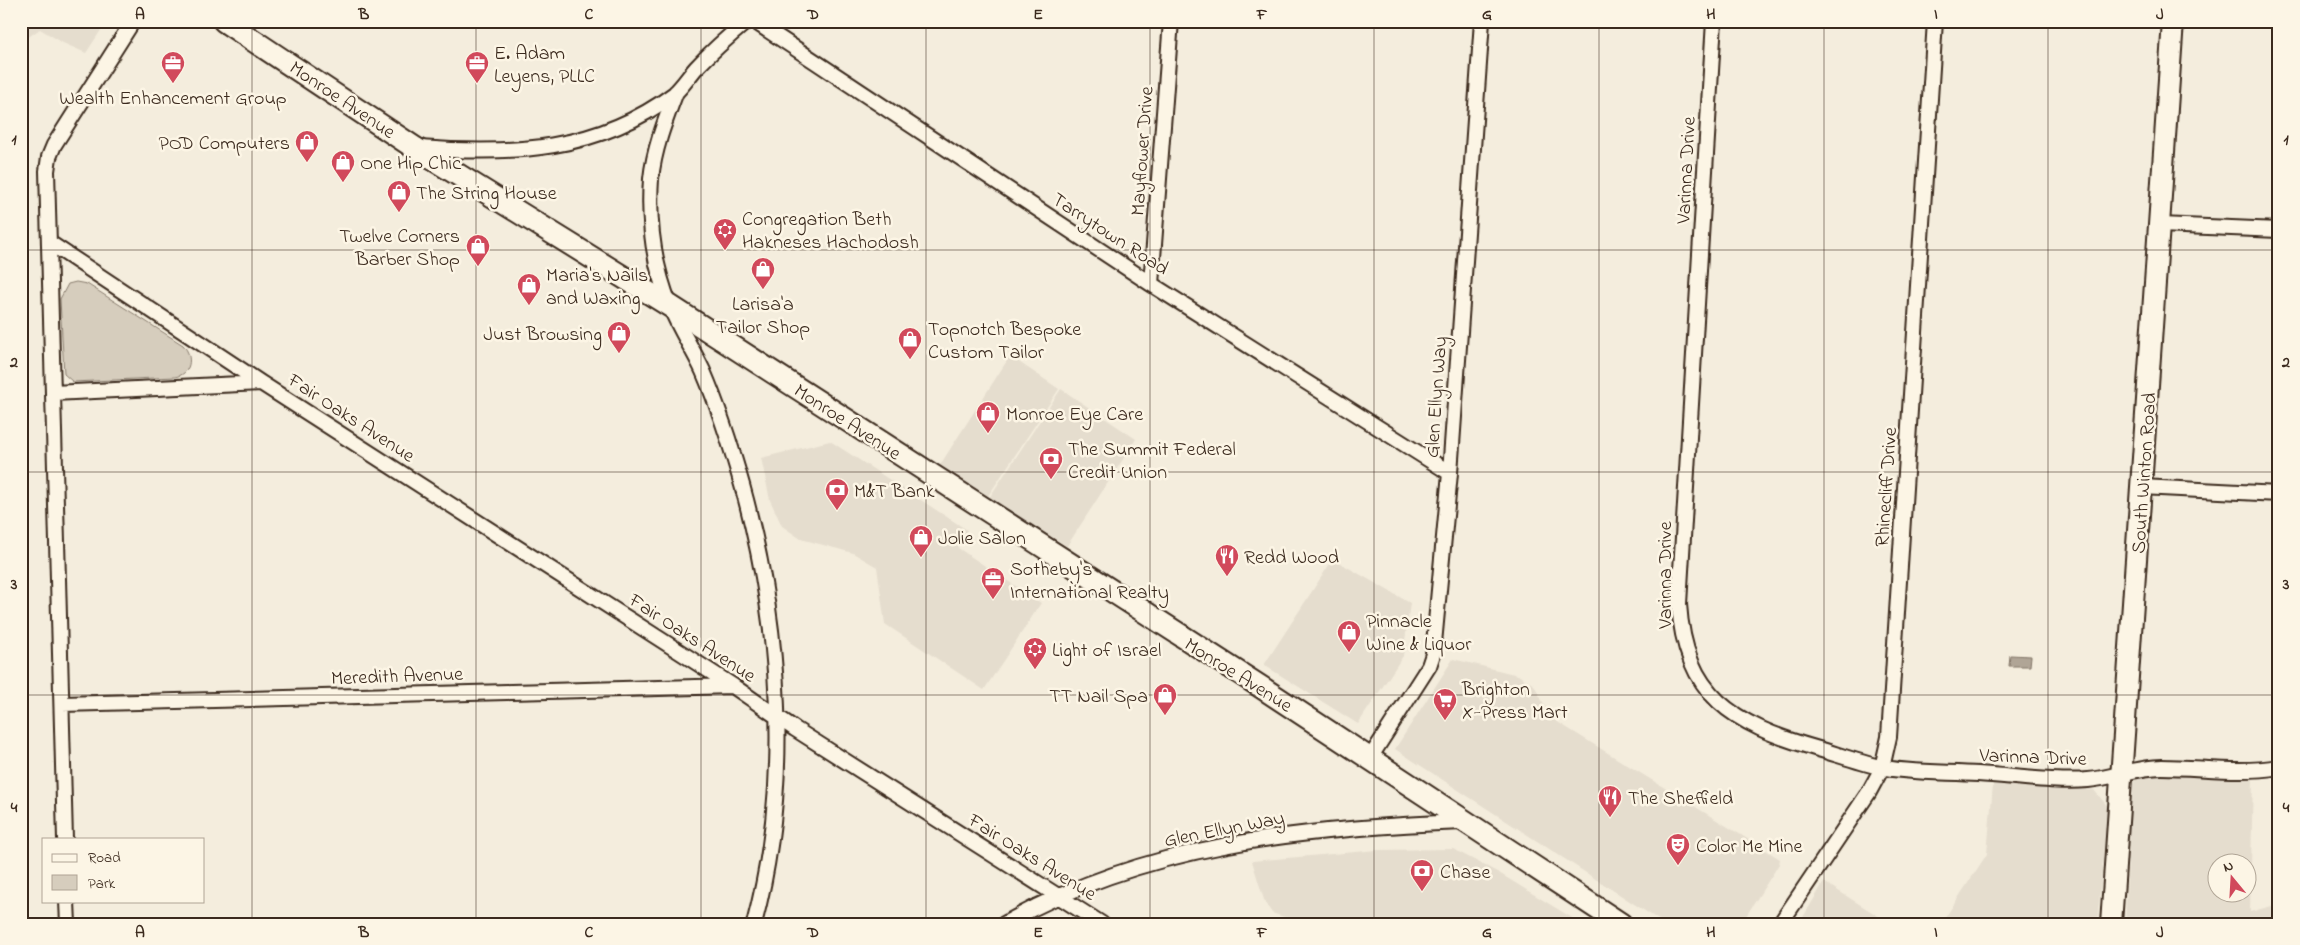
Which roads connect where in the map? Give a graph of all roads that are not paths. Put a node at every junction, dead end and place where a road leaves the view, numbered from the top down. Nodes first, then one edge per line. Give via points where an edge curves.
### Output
1 (133, 21) edge
2 (224, 21) edge
3 (747, 21) edge
4 (754, 21) edge
5 (1171, 21) edge
6 (1482, 21) edge
7 (1714, 21) edge
8 (1935, 21) edge
9 (2173, 21) edge
10 (676, 92) junction
11 (416, 148) junction
12 (2160, 225) junction
13 (2279, 230) edge
14 (50, 243) junction
15 (1152, 284) junction
16 (670, 306) junction
17 (261, 383) junction
18 (53, 393) junction
19 (1450, 473) junction
20 (2141, 487) junction
21 (2279, 494) edge
22 (733, 686) junction
23 (62, 704) junction
24 (777, 716) junction
25 (1370, 758) junction
26 (2279, 767) edge
27 (1882, 768) junction
28 (2122, 774) junction
29 (1463, 822) junction
30 (65, 838) edge
31 (1060, 897) junction
32 (67, 902) edge
33 (68, 924) edge
34 (754, 924) edge
35 (1004, 924) edge
36 (1102, 924) edge
37 (1621, 924) edge
38 (1780, 924) edge
39 (2111, 924) edge

1 - 14 street via 49,157
2 - 11 main road, Monroe Avenue
3 - 10 street via 705,59
4 - 15 street, Tarrytown Road
5 - 15 street, Mayflower Drive
6 - 19 street, Glen Ellyn Way
7 - 27 street, Varinna Drive via 1681,572 1681,629 1699,677 1718,701 1748,723 1772,735
8 - 27 street, Rhinecliff Drive via 1888,737
9 - 12 main road, South Winton Road
10 - 11 street via 637,118 606,132 574,141 493,152
10 - 16 street via 654,163 650,214 659,270
11 - 16 main road, Monroe Avenue
12 - 13 street
12 - 20 main road, South Winton Road
14 - 17 street, Fair Oaks Avenue
14 - 18 street
15 - 19 street, Tarrytown Road
16 - 24 street via 702,368 720,413 742,486 769,614
16 - 25 main road, Monroe Avenue
17 - 18 street, Fair Oaks Avenue
17 - 22 street, Fair Oaks Avenue
18 - 23 street
19 - 25 street, Glen Ellyn Way via 1432,658
20 - 21 street
20 - 28 main road, South Winton Road
22 - 23 street, Meredith Avenue
22 - 24 street, Fair Oaks Avenue
23 - 30 street
24 - 31 street, Fair Oaks Avenue
24 - 34 street via 773,817
25 - 29 main road, Monroe Avenue
26 - 28 street, Varinna Drive via 2231,771 2161,767 2141,768
27 - 28 street, Varinna Drive via 2077,780
27 - 38 street, Rhinecliff Drive
28 - 39 main road, South Winton Road
29 - 31 street, Glen Ellyn Way via 1321,830 1245,841 1160,861
29 - 37 main road, Monroe Avenue
31 - 35 street, Glen Ellyn Way
31 - 36 street, Fair Oaks Avenue
32 - 33 street

